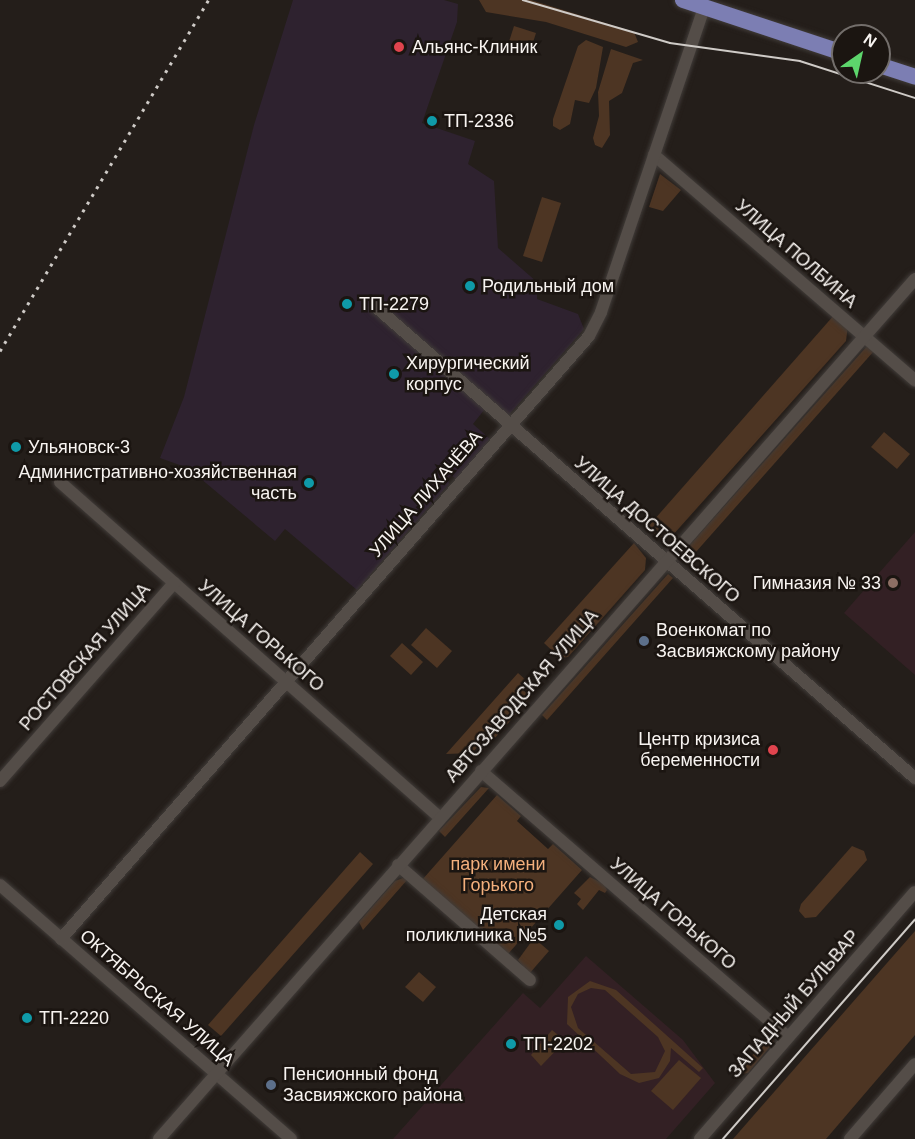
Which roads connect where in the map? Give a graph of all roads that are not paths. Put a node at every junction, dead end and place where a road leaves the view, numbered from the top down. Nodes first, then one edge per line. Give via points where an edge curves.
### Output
1 (683, 0) edge
2 (704, 7) junction
3 (831, 49) edge
4 (891, 69) edge
5 (915, 76) edge
6 (654, 155) junction
7 (915, 279) edge
8 (376, 307) dead end
9 (864, 336) junction
10 (915, 380) edge
11 (510, 425) junction
12 (60, 482) dead end
13 (664, 561) junction
14 (174, 583) junction
15 (287, 683) junction
16 (481, 771) junction
17 (915, 778) edge
18 (0, 781) edge
19 (439, 817) junction
20 (398, 865) junction
21 (0, 885) edge
22 (915, 892) edge
23 (61, 939) junction
24 (530, 980) dead end
25 (788, 1037) junction
26 (915, 1064) edge
27 (216, 1074) junction
28 (159, 1139) edge
29 (291, 1139) edge
30 (700, 1139) edge
31 (850, 1139) edge

1 - 2 main road
2 - 3 main road
2 - 6 street, УЛИЦА ЛИХАЧЁВА
4 - 5 main road
6 - 9 street, УЛИЦА ПОЛБИНА
6 - 11 street, УЛИЦА ЛИХАЧЁВА via 598,321
7 - 9 street, АВТОЗАВОДСКАЯ УЛИЦА
8 - 11 street, УЛИЦА ДОСТОЕВСКОГО
9 - 10 street, УЛИЦА ПОЛБИНА
9 - 13 street, АВТОЗАВОДСКАЯ УЛИЦА
11 - 13 street, УЛИЦА ДОСТОЕВСКОГО
11 - 15 street, УЛИЦА ЛИХАЧЁВА
12 - 14 street, УЛИЦА ГОРЬКОГО
13 - 16 street, АВТОЗАВОДСКАЯ УЛИЦА
13 - 17 street, УЛИЦА ДОСТОЕВСКОГО
14 - 15 street, УЛИЦА ГОРЬКОГО
14 - 18 street, РОСТОВСКАЯ УЛИЦА
15 - 19 street, УЛИЦА ГОРЬКОГО
15 - 23 street, УЛИЦА ЛИХАЧЁВА
16 - 19 street, АВТОЗАВОДСКАЯ УЛИЦА
16 - 25 street, УЛИЦА ГОРЬКОГО
19 - 20 street, АВТОЗАВОДСКАЯ УЛИЦА
20 - 24 street
20 - 27 street, АВТОЗАВОДСКАЯ УЛИЦА
21 - 23 street, ОКТЯБРЬСКАЯ УЛИЦА
22 - 25 street, ЗАПАДНЫЙ БУЛЬВАР
23 - 27 street, ОКТЯБРЬСКАЯ УЛИЦА
25 - 30 street, ЗАПАДНЫЙ БУЛЬВАР
26 - 31 street
27 - 28 street, АВТОЗАВОДСКАЯ УЛИЦА
27 - 29 street, ОКТЯБРЬСКАЯ УЛИЦА

